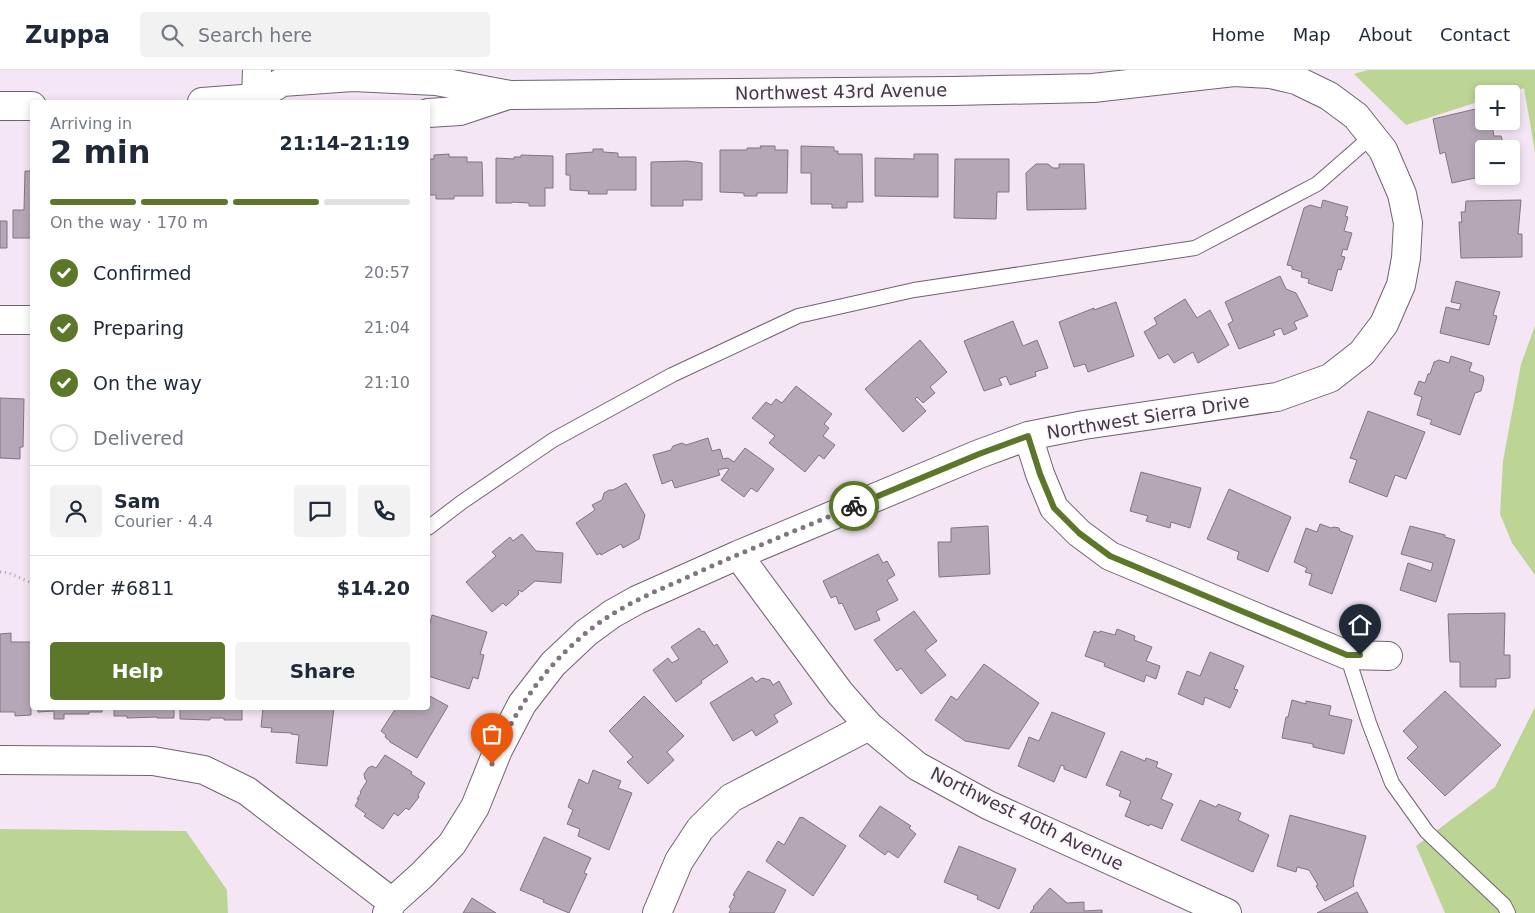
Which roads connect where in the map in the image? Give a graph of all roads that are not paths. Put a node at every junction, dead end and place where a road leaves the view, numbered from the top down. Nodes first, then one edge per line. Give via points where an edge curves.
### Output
1 (257, 70) edge
2 (1296, 75) edge
3 (1172, 80) joint
4 (510, 95) junction
5 (260, 100) edge
6 (0, 106) edge
7 (30, 106) edge
8 (430, 113) edge
9 (1372, 136) junction
10 (0, 320) edge
11 (30, 320) edge
12 (1028, 436) junction
13 (430, 526) edge
14 (738, 555) junction
15 (1347, 655) junction
16 (1388, 656) dead end
17 (869, 726) junction
18 (0, 760) edge
19 (390, 908) edge
20 (656, 913) edge
21 (1227, 913) edge
22 (1508, 913) edge

1 - 5 street
2 - 3 street, Northwest Sierra Drive via 1234,72
2 - 9 street, Northwest Sierra Drive via 1356,116
3 - 4 street, Northwest 43rd Avenue via 1092,88
4 - 5 street, Northwest 43rd Avenue via 436,81 353,77 282,82
4 - 8 street, Northwest 43rd Avenue via 460,111
6 - 7 street
9 - 12 street, Northwest Sierra Drive via 1383,150 1402,194 1408,223 1401,285 1384,324 1362,353 1330,378 1277,397
9 - 13 lane via 1317,184 1195,248 914,290 798,316 672,375 553,440
10 - 11 street
12 - 14 street, Northwest Sierra Drive
12 - 15 street via 1054,508 1079,533 1110,556
14 - 17 street, Northwest 40th Avenue
14 - 19 street, Northwest Sierra Drive via 612,614 552,664 522,704 498,750 475,807 452,844
15 - 16 street
15 - 22 lane via 1392,783 1427,832
17 - 20 street via 731,798 694,837 679,861
17 - 21 street, Northwest 40th Avenue via 918,766 988,805
18 - 19 street via 153,761 204,770 247,792

